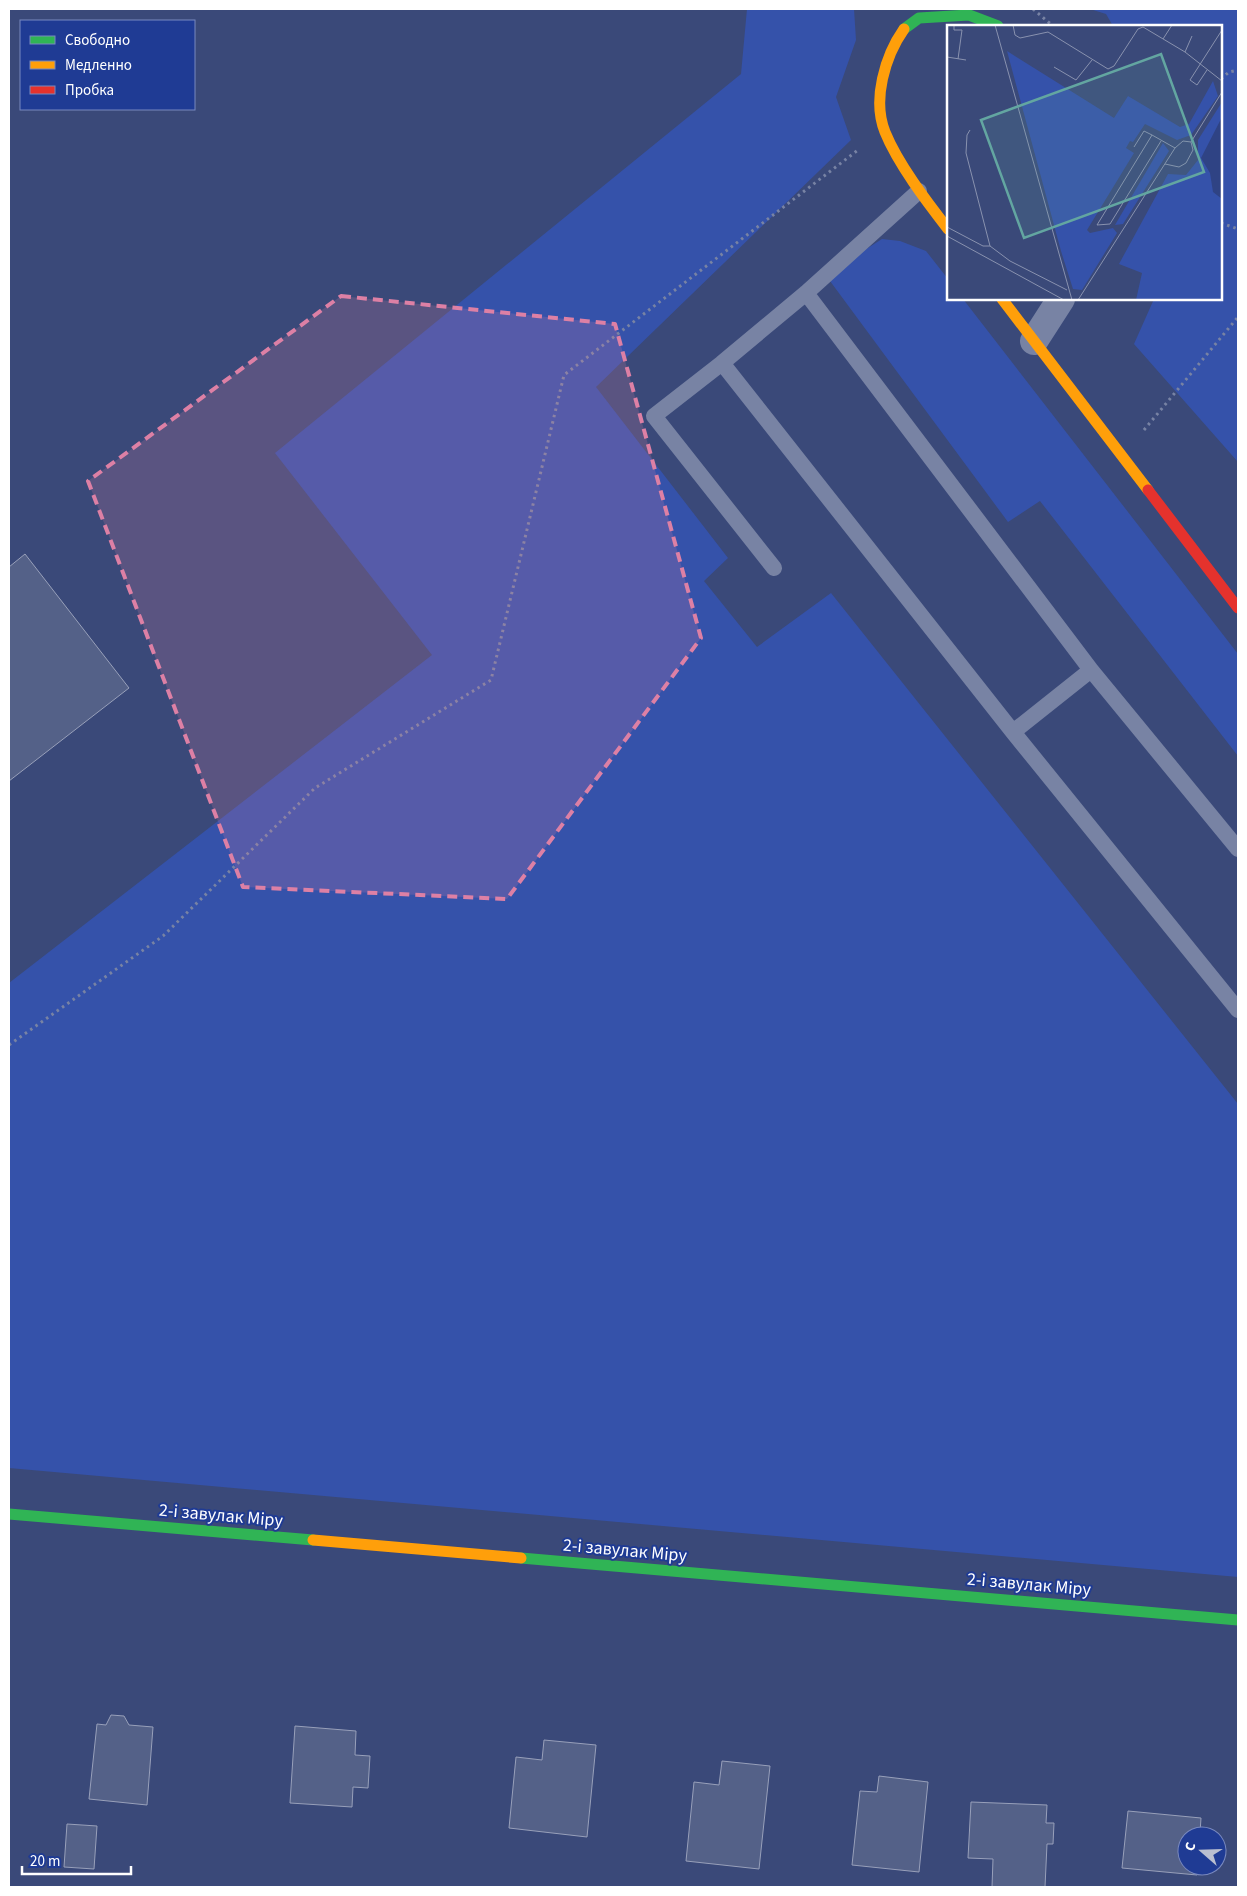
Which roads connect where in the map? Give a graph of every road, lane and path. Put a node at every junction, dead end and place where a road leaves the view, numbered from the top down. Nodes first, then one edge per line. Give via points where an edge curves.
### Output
1 (1033, 9) edge
2 (915, 14) edge
3 (995, 25) edge
4 (1052, 25) edge
5 (1238, 70) edge
6 (1222, 78) edge
7 (884, 131) junction
8 (919, 191) junction
9 (1222, 223) edge
10 (947, 228) edge
11 (1238, 229) edge
12 (806, 293) junction
13 (1003, 300) edge
14 (1060, 300) edge
15 (1238, 317) edge
16 (1034, 341) junction
17 (722, 363) junction
18 (1121, 456) junction
19 (774, 568) dead end
20 (1238, 608) edge
21 (1091, 670) junction
22 (1013, 732) junction
23 (1238, 849) edge
24 (1238, 1010) edge
25 (9, 1046) edge
26 (9, 1514) edge
27 (1238, 1620) edge

1 - 4 path
2 - 3 street via 969,15
2 - 7 street via 888,59 879,93
5 - 6 path
7 - 8 street
7 - 25 path via 564,375 492,680 314,788 163,936
8 - 10 street
8 - 12 lane
9 - 11 path
12 - 17 lane
12 - 21 lane
13 - 16 street
14 - 16 street
15 - 18 path
16 - 18 street
17 - 19 lane via 654,416
17 - 22 lane
18 - 20 street
21 - 22 lane
21 - 23 lane
22 - 24 lane
26 - 27 street, 2-і завулак Міру

